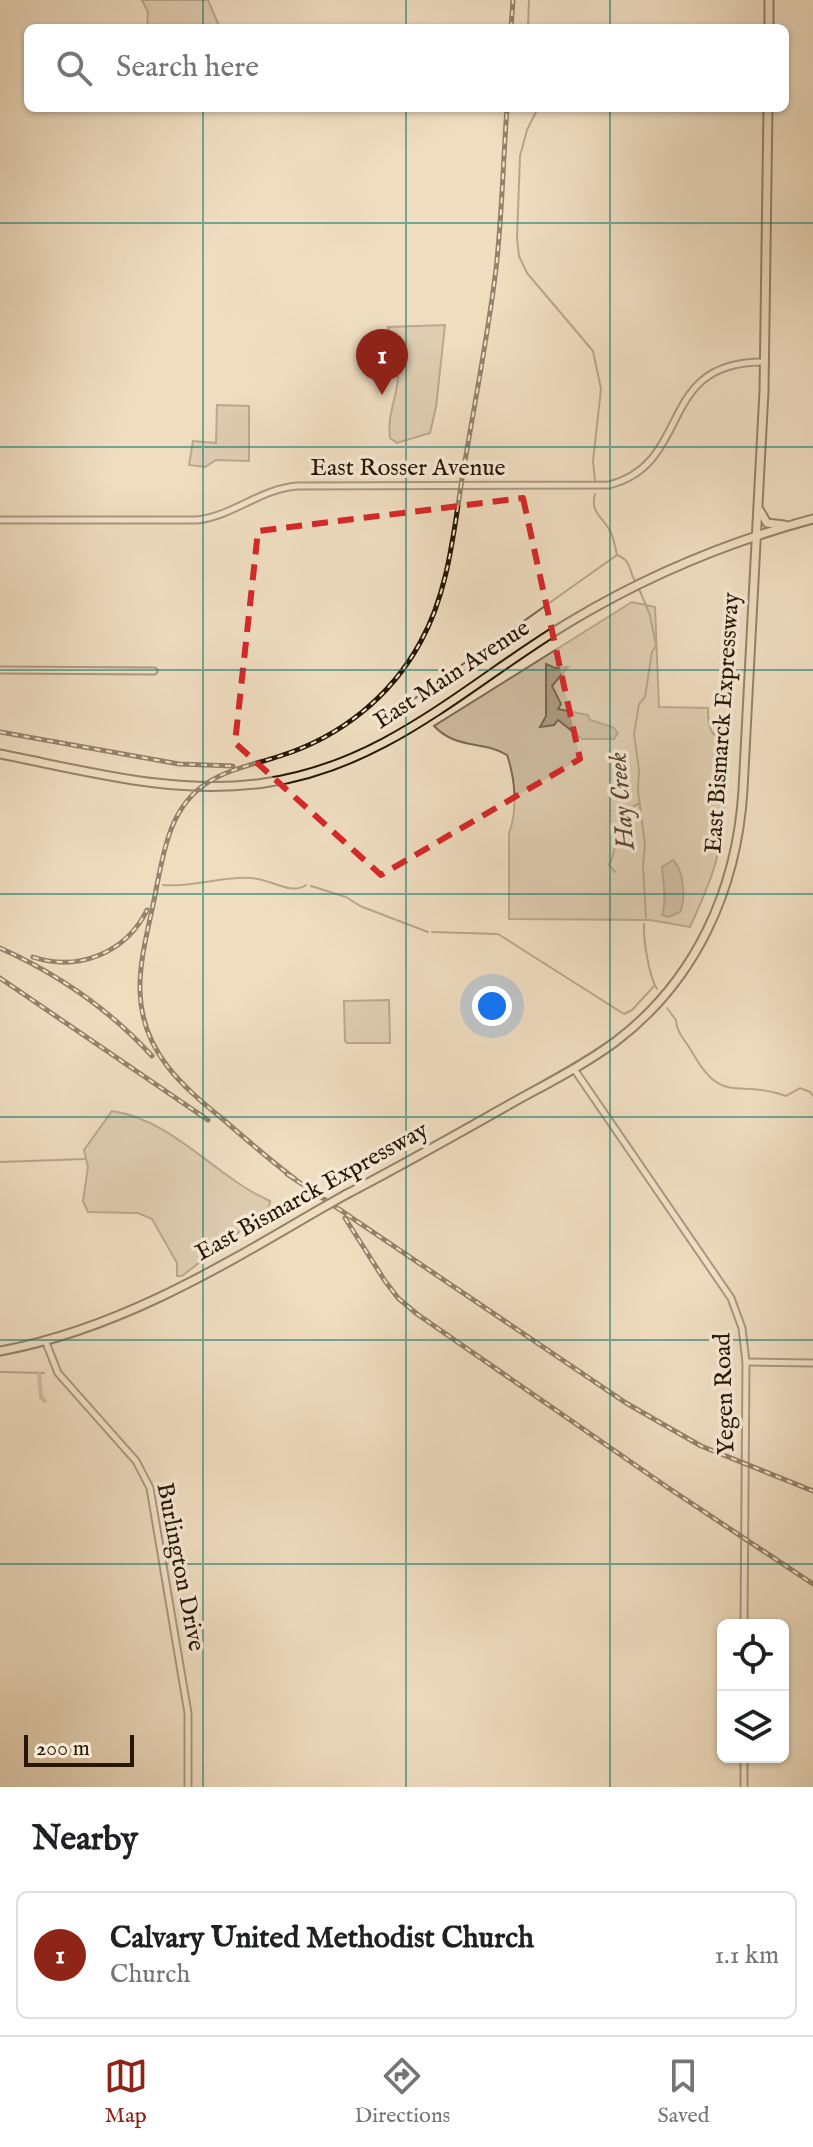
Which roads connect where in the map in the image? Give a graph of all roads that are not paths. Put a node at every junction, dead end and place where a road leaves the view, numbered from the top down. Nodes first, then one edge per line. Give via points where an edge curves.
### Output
1 (769, 0) edge
2 (769, 24) edge
3 (768, 112) edge
4 (765, 362) junction
5 (758, 508) junction
6 (813, 519) edge
7 (0, 520) edge
8 (794, 524) junction
9 (757, 536) junction
10 (0, 670) edge
11 (154, 671) dead end
12 (0, 754) edge
13 (573, 1069) junction
14 (45, 1340) junction
15 (0, 1351) edge
16 (746, 1362) junction
17 (813, 1363) edge
18 (744, 1619) edge
19 (744, 1763) edge
20 (188, 1787) edge
21 (744, 1787) edge

1 - 2 main road
3 - 4 main road, East Bismarck Expressway
4 - 5 main road, East Bismarck Expressway
4 - 7 street, East Rosser Avenue via 732,365 703,379 686,398 649,464 625,480 596,487 297,486 197,520
5 - 8 main road via 770,524
5 - 9 main road, East Bismarck Expressway
6 - 8 main road, East Main Avenue
8 - 9 main road, East Main Avenue
9 - 12 main road, East Main Avenue via 597,606 402,735 317,771 250,785 182,786
9 - 13 main road, East Bismarck Expressway via 741,811 723,898 697,952 661,999 619,1039
10 - 11 street
13 - 14 main road, East Bismarck Expressway, bridge via 161,1297
13 - 16 street, Yegen Road via 731,1298
14 - 15 main road, East Bismarck Expressway
14 - 20 street, Burlington Drive via 58,1373 132,1457 149,1485 188,1712
16 - 17 street
16 - 18 street, Yegen Road
19 - 21 street

